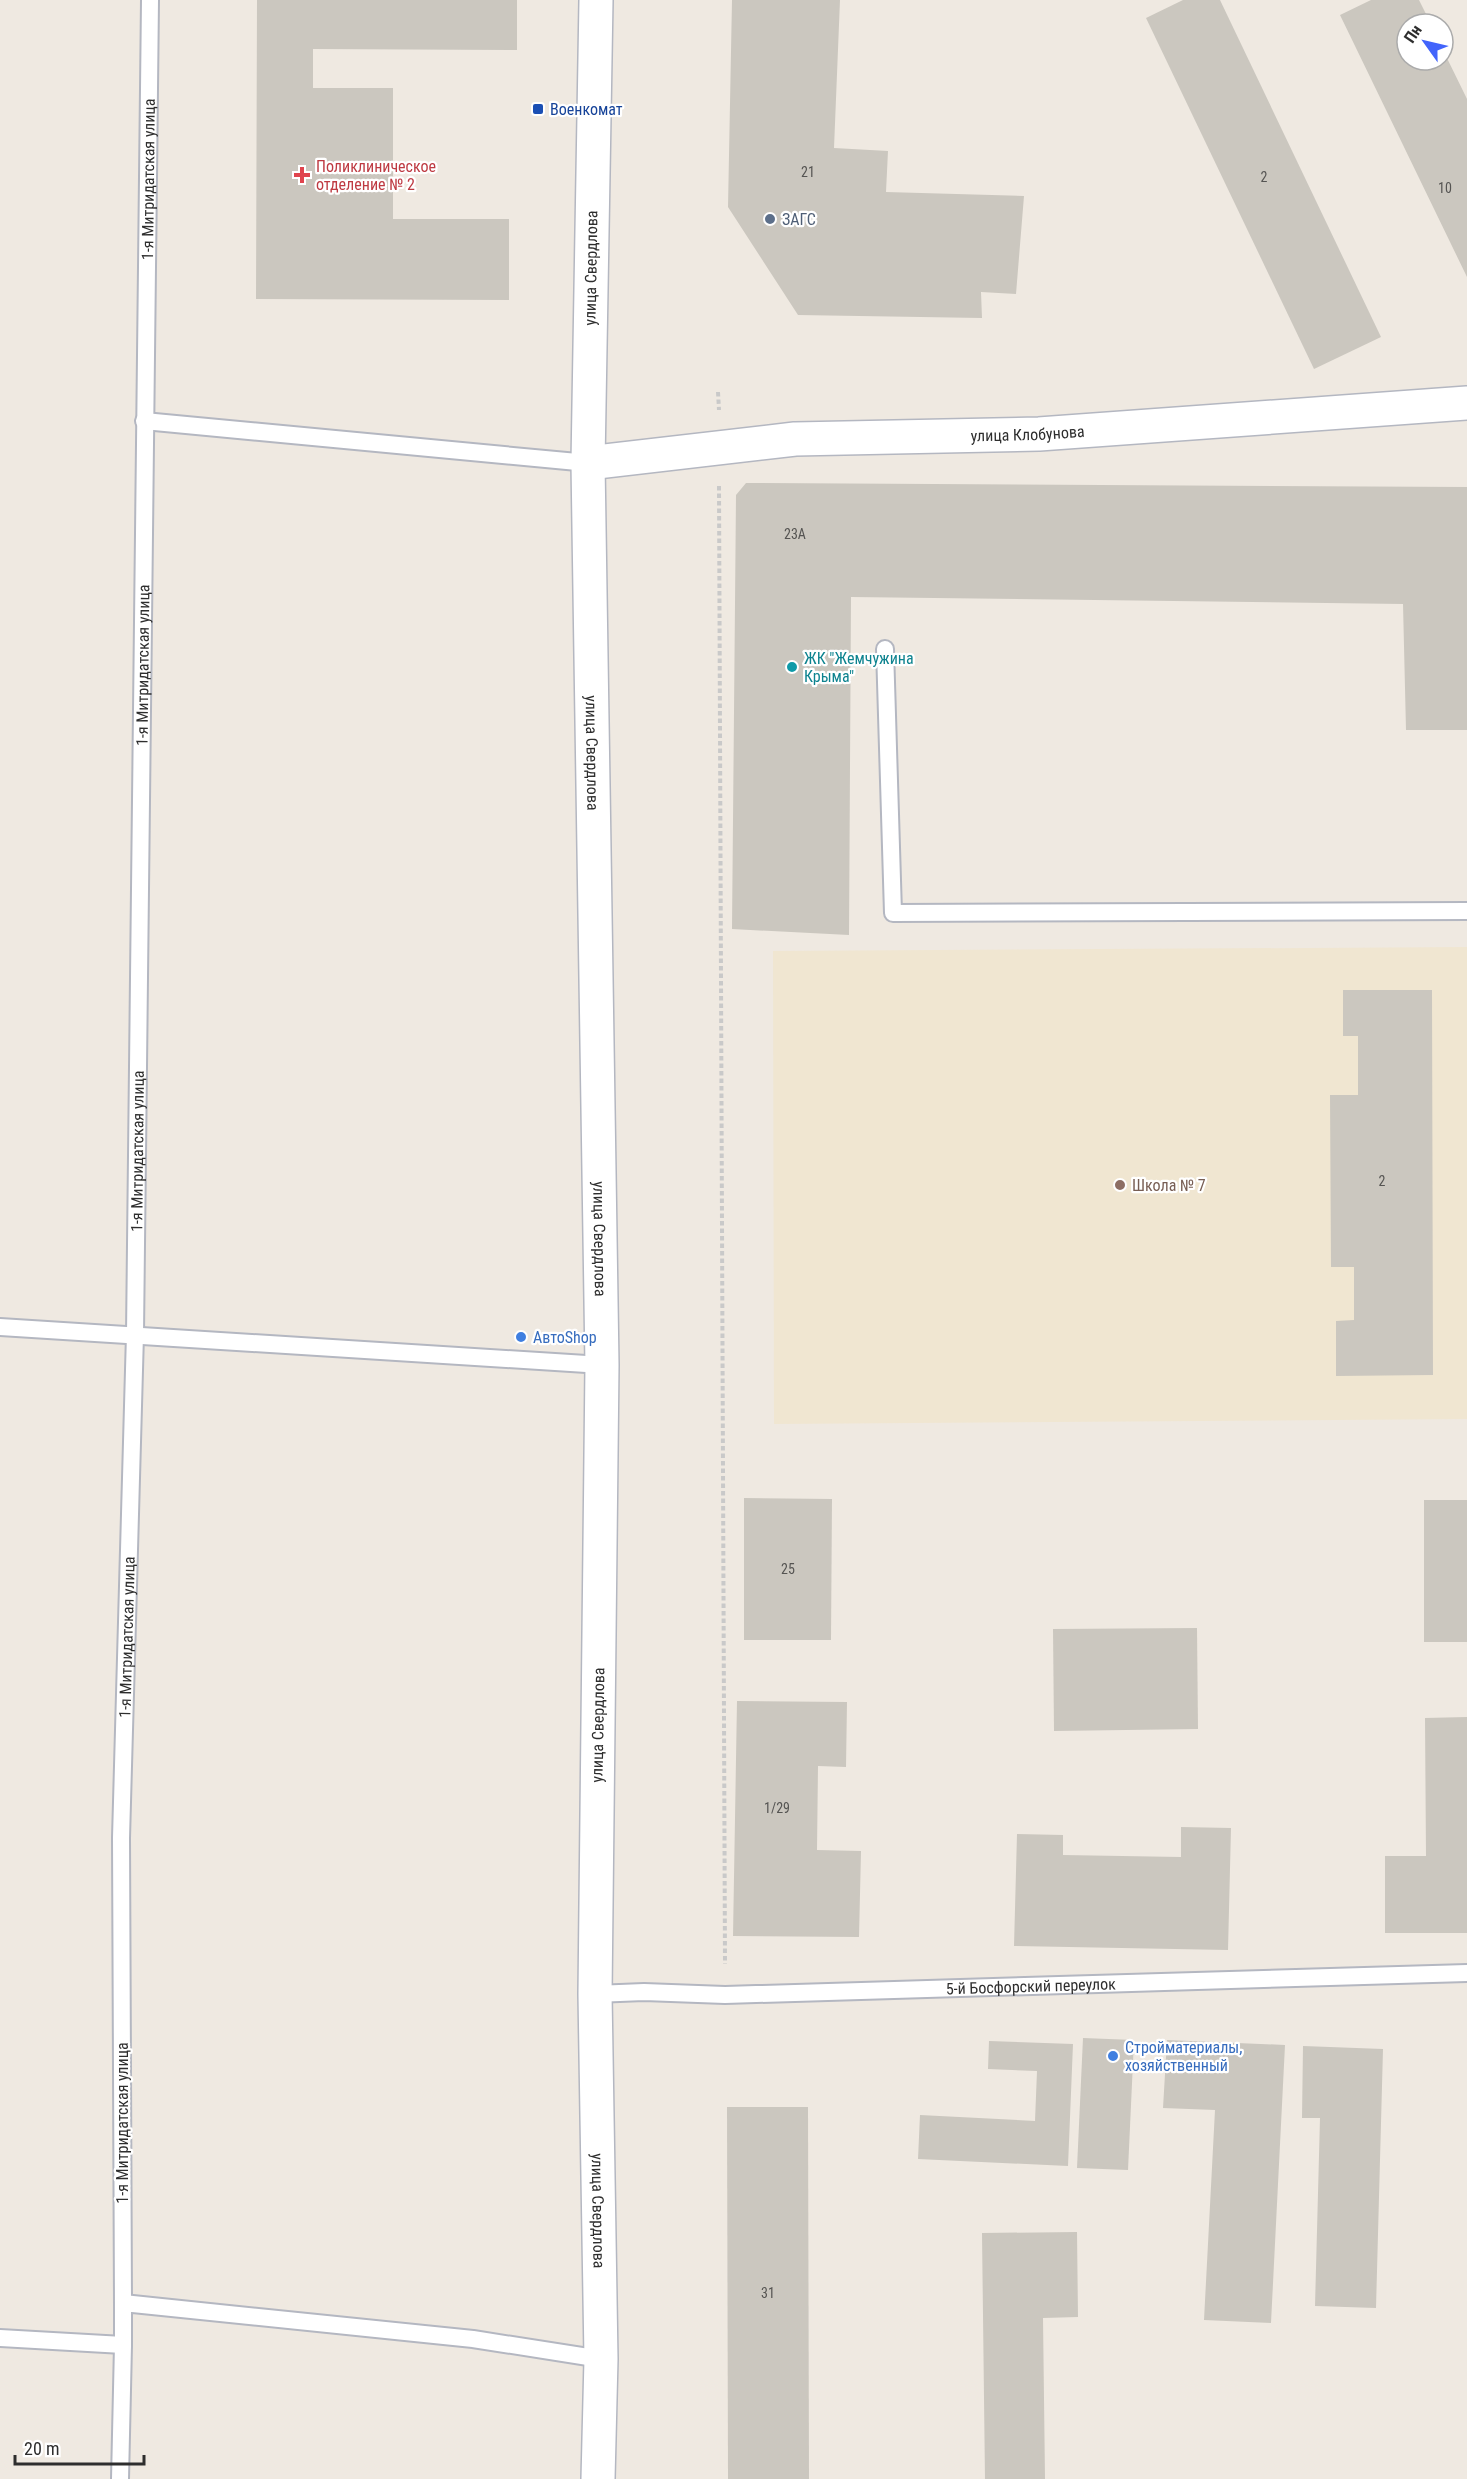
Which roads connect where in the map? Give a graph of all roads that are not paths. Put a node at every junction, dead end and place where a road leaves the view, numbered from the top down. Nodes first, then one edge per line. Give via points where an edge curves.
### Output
1 (150, 0) edge
2 (596, 0) edge
3 (1467, 403) edge
4 (144, 421) junction
5 (588, 463) junction
6 (885, 649) dead end
7 (1467, 911) edge
8 (0, 1327) edge
9 (135, 1334) junction
10 (602, 1365) junction
11 (1467, 1973) edge
12 (596, 1994) junction
13 (123, 2303) junction
14 (0, 2338) edge
15 (123, 2345) junction
16 (601, 2359) junction
17 (120, 2479) edge
18 (598, 2479) edge

1 - 4 lane, 1-я Митридатская улица
2 - 5 main road, улица Свердлова
3 - 5 main road, улица Клобунова via 1040,434 795,439
4 - 5 lane
4 - 9 lane, 1-я Митридатская улица
5 - 10 main road, улица Свердлова
6 - 7 lane via 893,913
8 - 9 lane
9 - 10 lane
9 - 13 lane, 1-я Митридатская улица via 121,1838
10 - 12 main road, улица Свердлова
11 - 12 lane, 5-й Босфорский переулок via 725,1995
12 - 16 main road, улица Свердлова
13 - 15 lane, 1-я Митридатская улица
13 - 16 lane via 473,2339
14 - 15 lane
15 - 17 lane
16 - 18 main road, улица Свердлова

